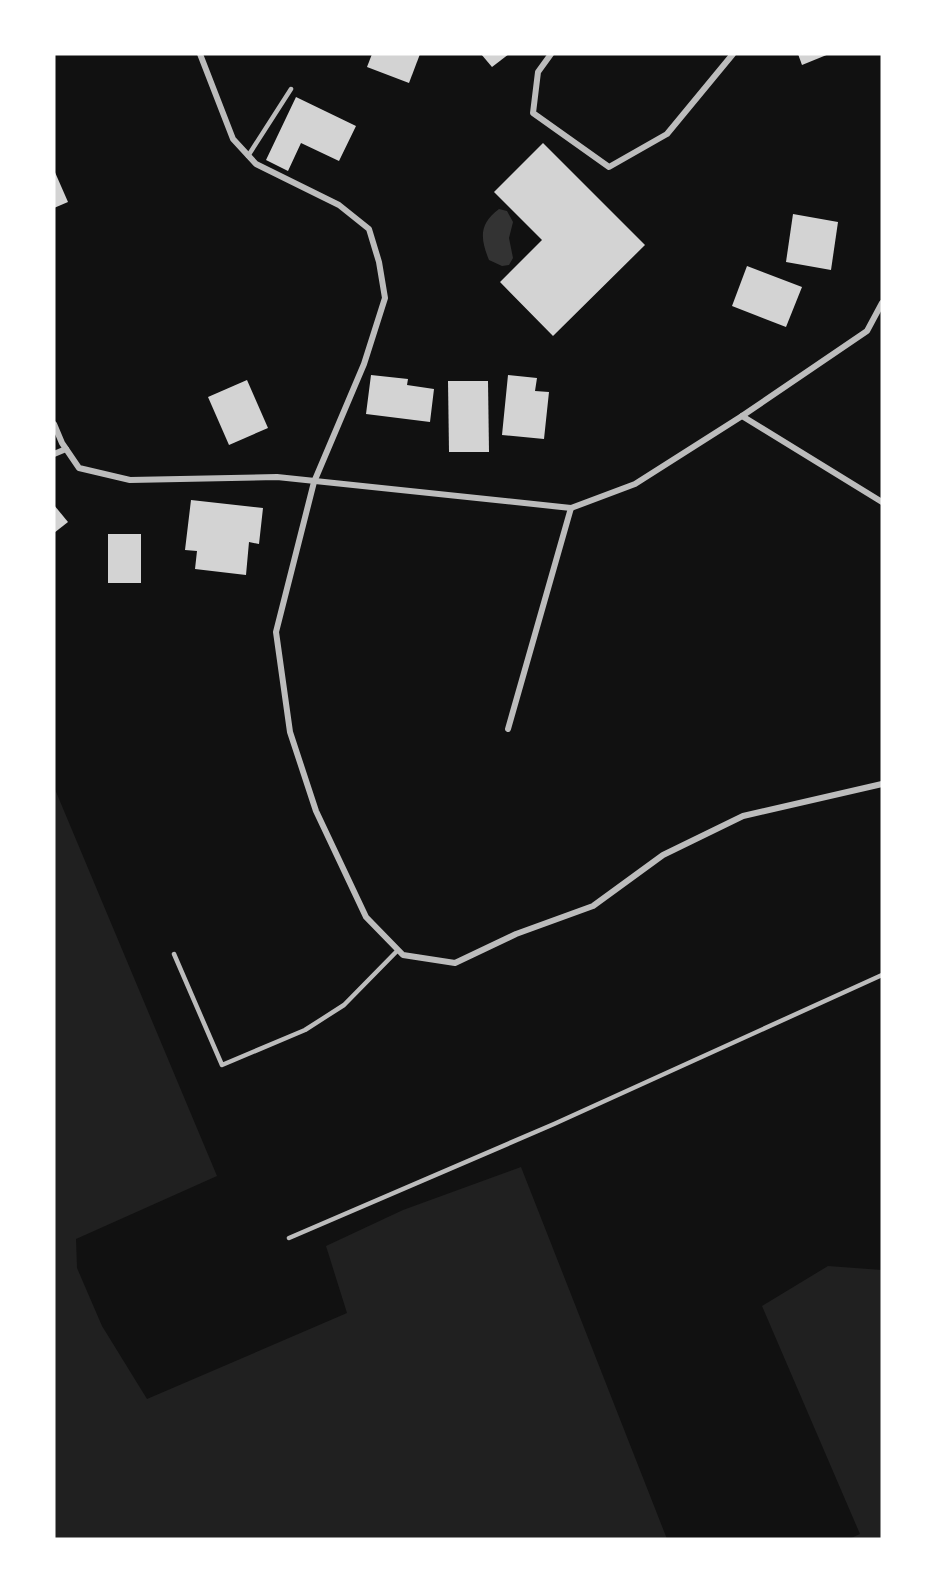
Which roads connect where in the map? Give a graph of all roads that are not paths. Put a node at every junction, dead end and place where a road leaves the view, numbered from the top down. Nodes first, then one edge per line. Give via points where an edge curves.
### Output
1 (200, 54) edge
2 (551, 54) edge
3 (733, 54) edge
4 (291, 89) dead end
5 (248, 156) junction
6 (882, 303) edge
7 (742, 416) junction
8 (54, 424) edge
9 (66, 449) junction
10 (54, 454) edge
11 (314, 482) junction
12 (882, 502) edge
13 (571, 508) junction
14 (508, 729) dead end
15 (882, 784) edge
16 (398, 950) junction
17 (174, 954) dead end
18 (882, 975) edge
19 (289, 1238) dead end

1 - 5 street via 234,139
2 - 3 street via 538,72 533,113 609,167 667,134
4 - 5 lane
5 - 11 street via 255,164 339,205 369,230 379,262 384,298 364,364
6 - 7 street via 867,331
7 - 12 street
7 - 13 street via 635,484
8 - 9 street
9 - 10 street
9 - 11 street via 79,468 130,480 278,477
11 - 13 street
11 - 16 street via 276,632 290,732 316,811 366,917
13 - 14 street
15 - 16 street via 743,816 663,855 593,906 516,934 455,963 403,955
16 - 17 lane via 344,1005 315,1024 222,1065
18 - 19 lane via 554,1124

